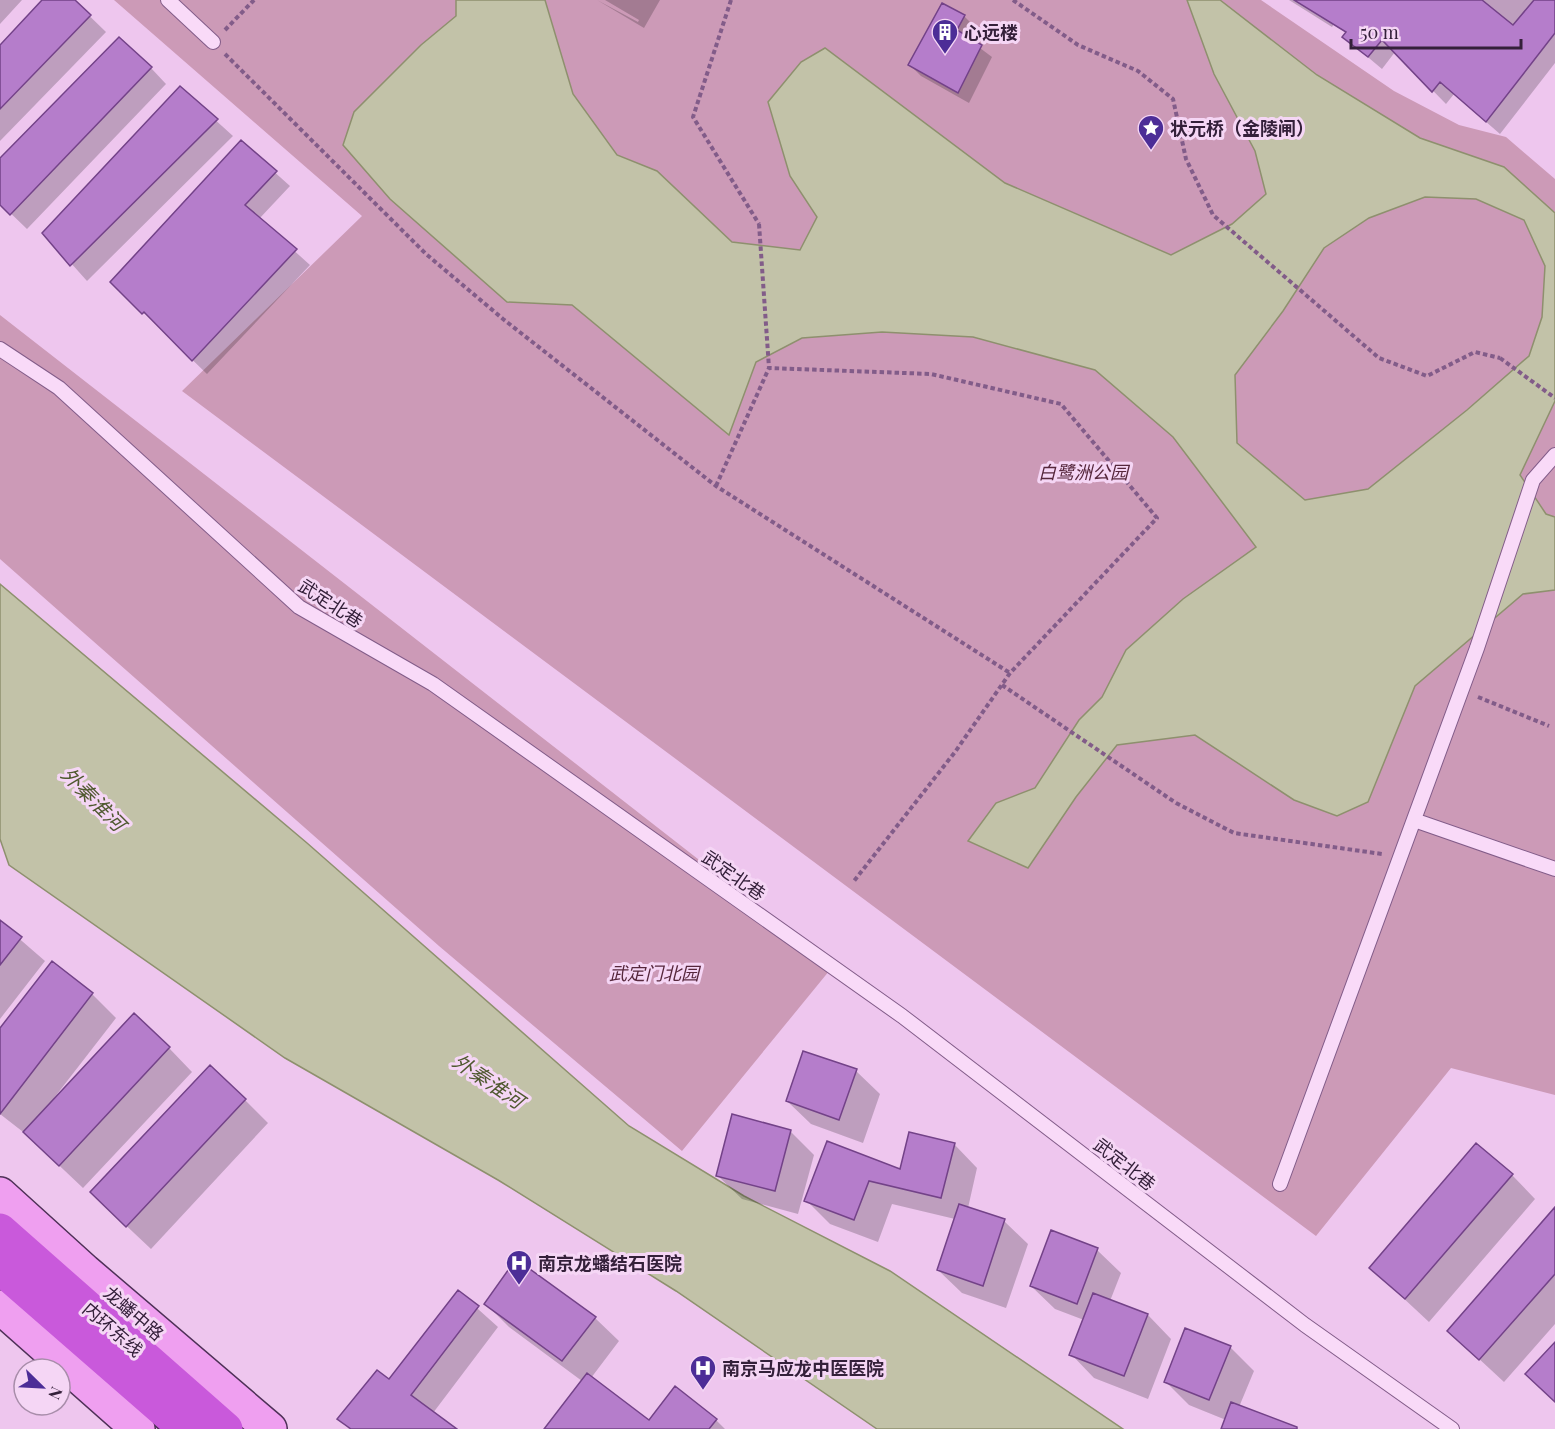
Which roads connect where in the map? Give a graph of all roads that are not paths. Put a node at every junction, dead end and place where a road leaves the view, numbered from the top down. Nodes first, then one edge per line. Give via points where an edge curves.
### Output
1 (168, 0) edge
2 (213, 42) road end
3 (0, 349) edge
4 (1555, 455) edge
5 (1414, 820) junction
6 (1555, 870) edge
7 (1280, 1184) dead end
8 (0, 1194) edge
9 (0, 1230) edge
10 (0, 1268) edge
11 (0, 1307) edge
12 (138, 1429) edge
13 (185, 1429) edge
14 (226, 1429) edge
15 (270, 1429) edge
16 (1452, 1429) edge

1 - 2 lane
3 - 16 lane, 武定北巷 via 59,388 299,607 433,684 902,1016 1305,1324
4 - 5 lane via 1533,480
5 - 6 lane
5 - 7 lane
8 - 15 main road, 龙蟠中路
9 - 14 highway, 内环东线
10 - 13 highway, 内环东线
11 - 12 main road

